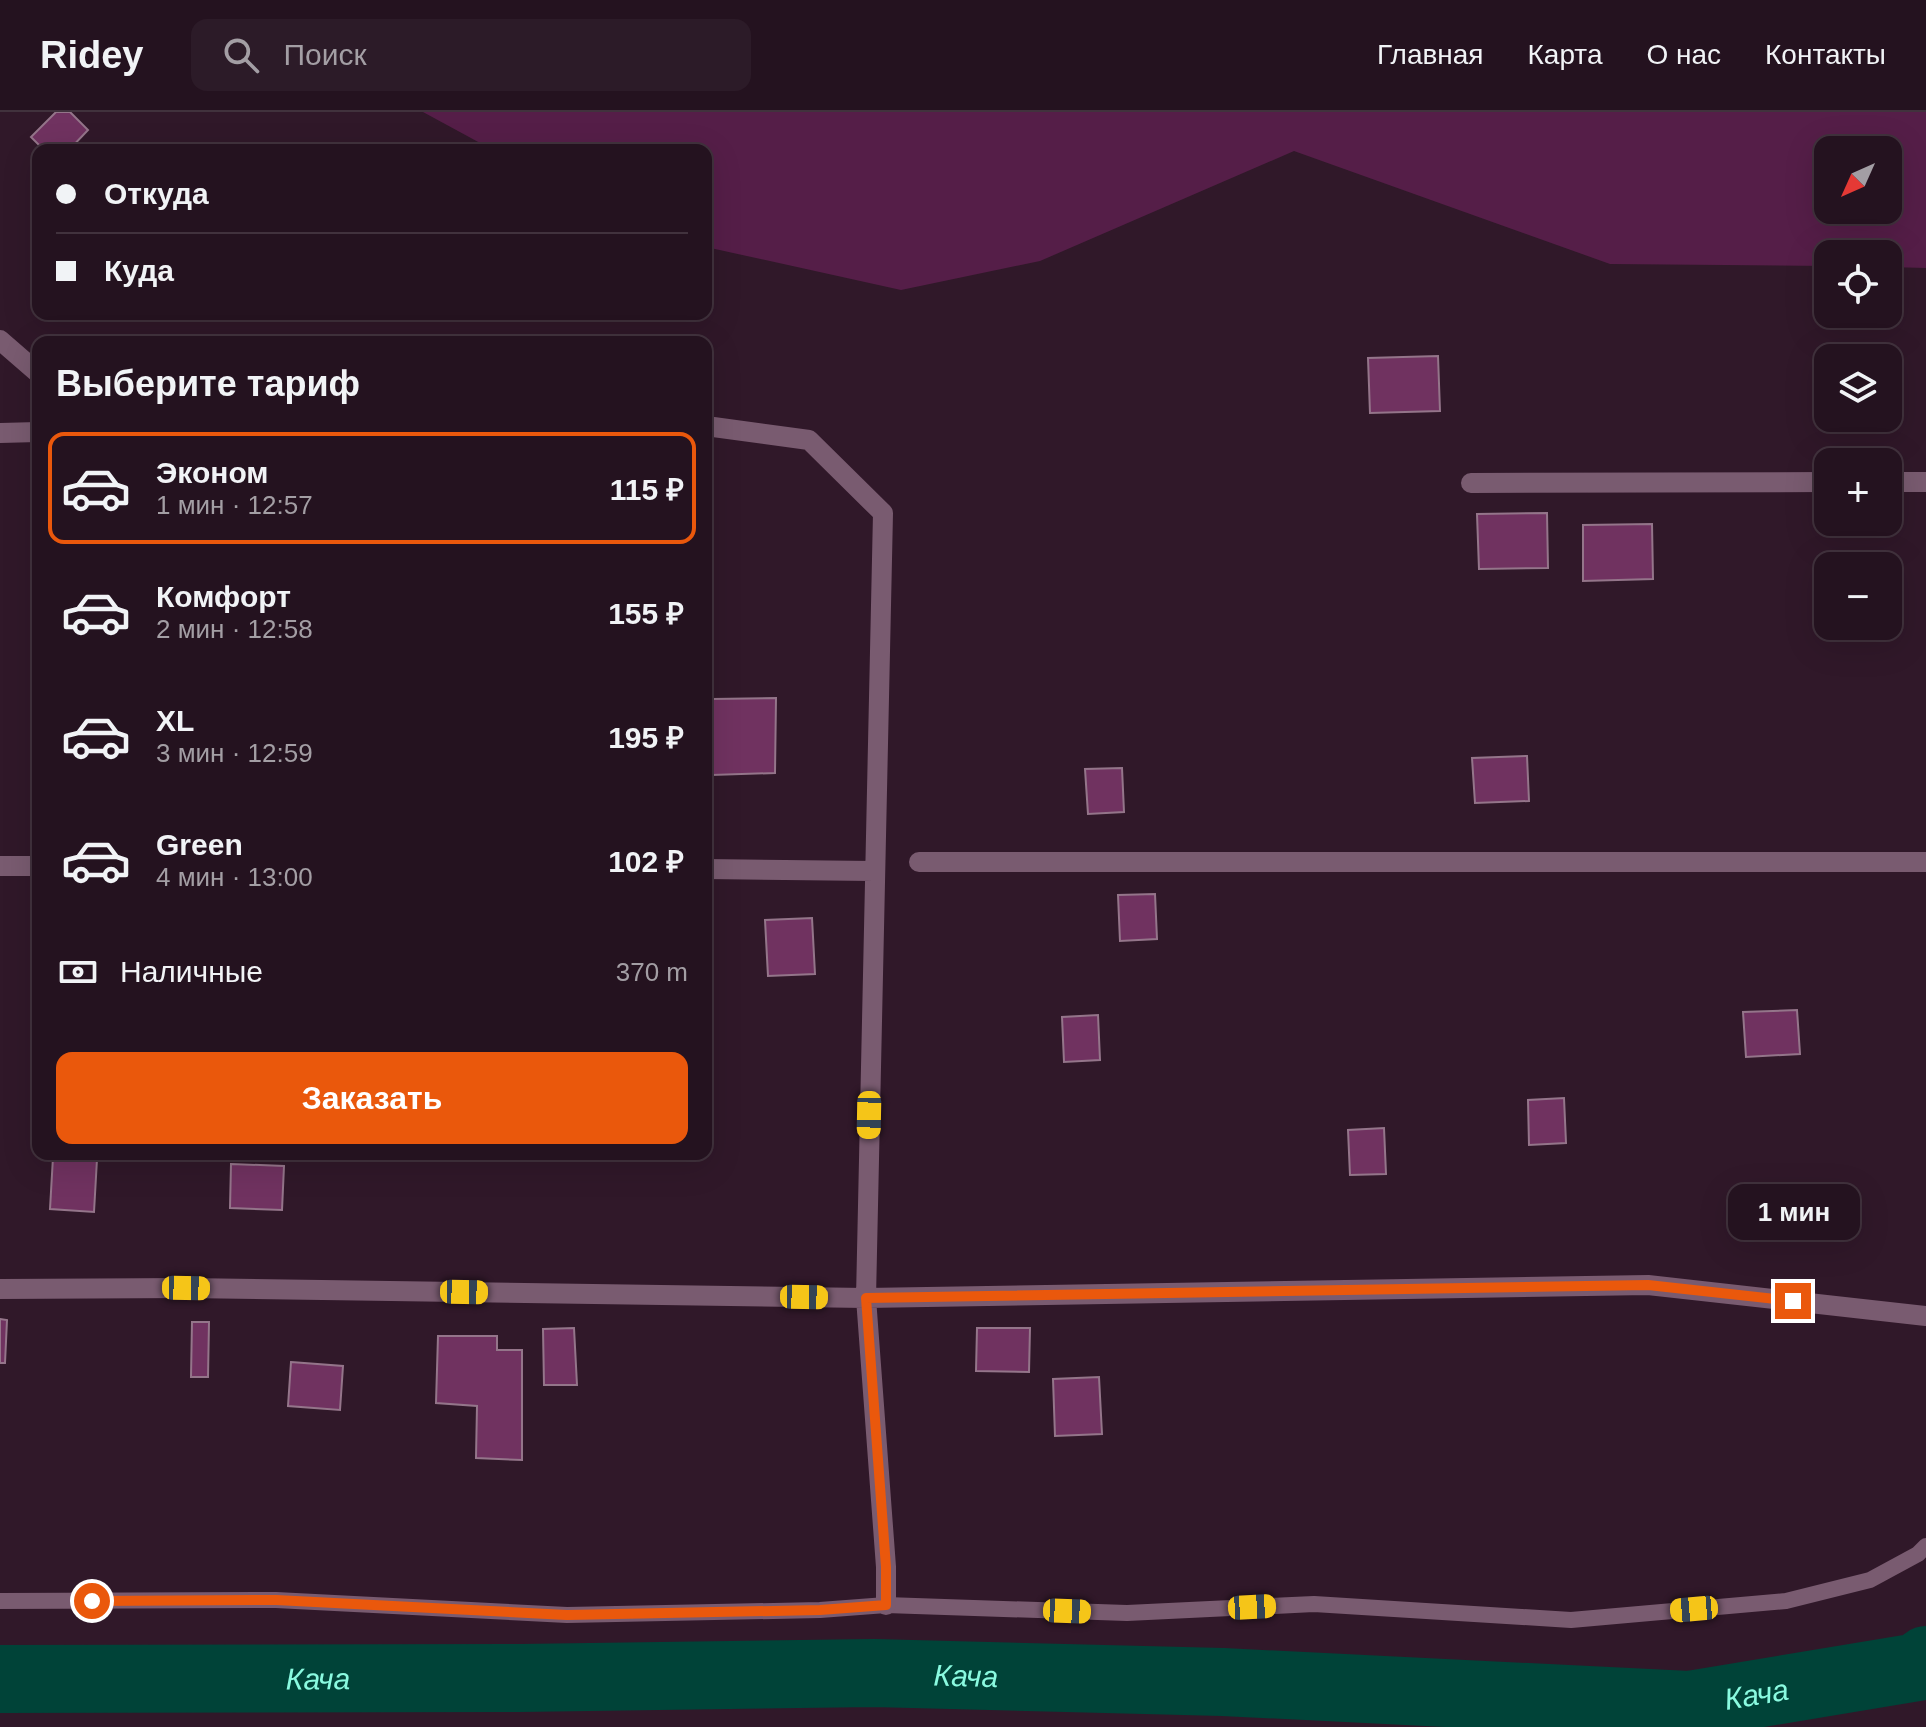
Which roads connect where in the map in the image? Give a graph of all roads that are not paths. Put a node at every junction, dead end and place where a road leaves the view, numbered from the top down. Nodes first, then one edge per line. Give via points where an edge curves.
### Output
1 (0, 340) edge
2 (32, 368) edge
3 (712, 427) edge
4 (32, 432) edge
5 (0, 433) edge
6 (1814, 482) edge
7 (1902, 482) edge
8 (1926, 482) edge
9 (1471, 483) dead end
10 (919, 862) dead end
11 (1926, 862) edge
12 (0, 866) edge
13 (32, 866) edge
14 (712, 869) edge
15 (874, 871) junction
16 (0, 1289) edge
17 (866, 1298) junction
18 (1926, 1316) edge
19 (1926, 1546) edge
20 (0, 1601) edge
21 (886, 1605) junction

1 - 2 street
3 - 15 street via 809,440 883,513
4 - 5 street
6 - 9 street
7 - 8 street
10 - 11 street
12 - 13 street
14 - 15 street
15 - 17 street
16 - 17 street
17 - 18 street via 1648,1285
17 - 21 street
19 - 21 lane via 1870,1580 1786,1601 1571,1620 1314,1604 1127,1613
20 - 21 lane via 276,1600 567,1615

